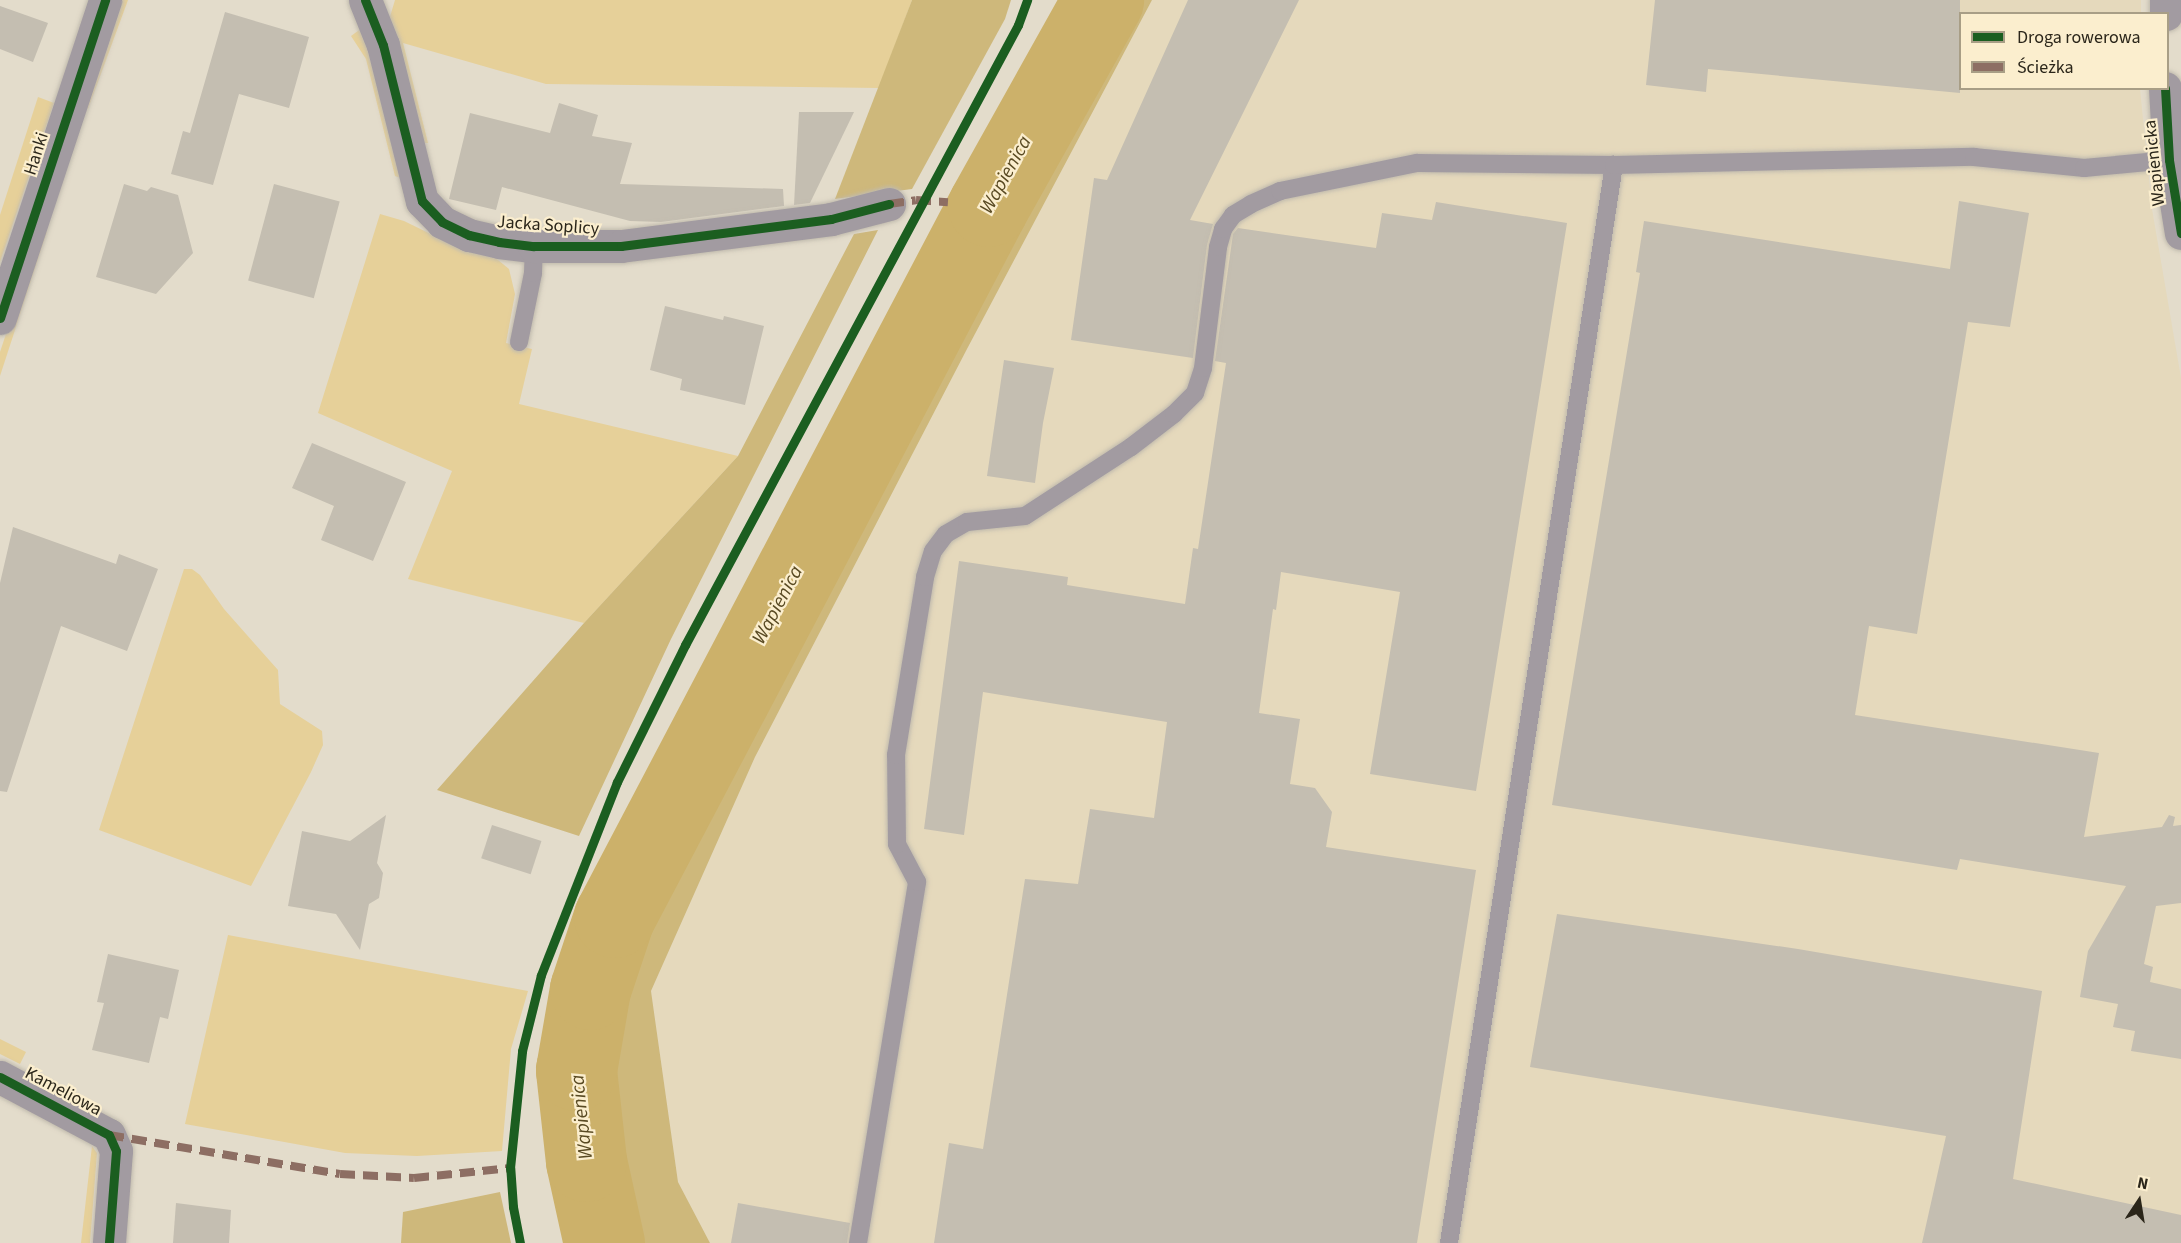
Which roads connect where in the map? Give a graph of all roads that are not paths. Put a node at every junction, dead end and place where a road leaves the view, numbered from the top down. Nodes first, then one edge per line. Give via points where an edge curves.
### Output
1 (105, 0) edge
2 (365, 0) edge
3 (2165, 90) edge
4 (2169, 160) junction
5 (1614, 165) junction
6 (890, 204) dead end
7 (2181, 233) edge
8 (534, 246) junction
9 (0, 318) edge
10 (519, 342) dead end
11 (0, 1077) edge
12 (109, 1243) edge
13 (858, 1243) edge
14 (1449, 1243) edge

1 - 9 street, Hanki
2 - 8 street, Jacka Soplicy via 384,45 422,201 452,228 499,242
3 - 4 street, Wapienicka
4 - 5 lane via 2084,168 1974,157
4 - 7 street, Wapienicka
5 - 13 lane via 1417,163 1280,191 1233,214 1218,247 1203,368 1195,393 1131,447 1025,516 967,522 946,534 933,551 925,578 896,755 897,844 917,882
5 - 14 lane
6 - 8 street, Jacka Soplicy via 831,219 701,237 621,246
8 - 10 lane via 533,273
11 - 12 street, Kameliowa via 109,1135 116,1151

